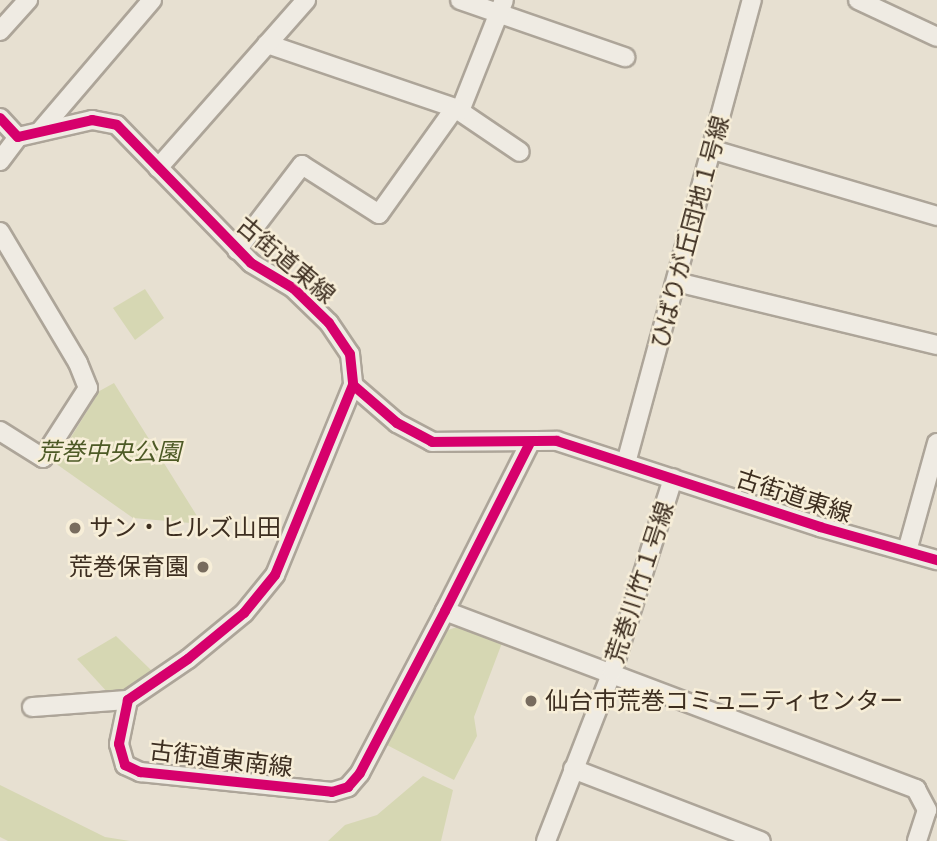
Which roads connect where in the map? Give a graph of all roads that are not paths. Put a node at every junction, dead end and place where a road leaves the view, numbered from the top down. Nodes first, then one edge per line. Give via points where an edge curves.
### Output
1 (28, 0) edge
2 (152, 0) edge
3 (306, 0) edge
4 (460, 0) edge
5 (752, 0) edge
6 (858, 0) edge
7 (502, 7) edge
8 (0, 32) edge
9 (937, 37) edge
10 (267, 44) junction
11 (625, 57) dead end
12 (458, 110) junction
13 (0, 118) edge
14 (40, 131) junction
15 (18, 136) junction
16 (713, 150) junction
17 (520, 152) dead end
18 (0, 161) edge
19 (158, 168) junction
20 (937, 216) edge
21 (0, 232) edge
22 (237, 250) junction
23 (677, 282) junction
24 (937, 345) edge
25 (353, 385) junction
26 (0, 431) edge
27 (530, 443) junction
28 (937, 443) edge
29 (626, 463) junction
30 (933, 474) edge
31 (673, 478) junction
32 (907, 551) junction
33 (937, 560) edge
34 (445, 611) junction
35 (612, 671) junction
36 (128, 700) junction
37 (32, 707) dead end
38 (573, 768) junction
39 (546, 841) edge
40 (761, 841) edge
41 (917, 841) edge

1 - 8 street
2 - 14 street
3 - 10 street
4 - 7 street
5 - 16 street, ひばりが丘団地１号線
6 - 9 street
7 - 11 street
7 - 12 street
10 - 12 street
10 - 19 street
12 - 17 street
12 - 22 street via 379,214 302,165
13 - 15 street
14 - 15 street, 古街道東線
14 - 19 street, 古街道東線 via 92,120 117,125
15 - 18 street
16 - 20 street
16 - 23 street, ひばりが丘団地１号線
19 - 22 street, 古街道東線
21 - 26 street via 78,362 88,388 43,458
22 - 25 street, 古街道東線 via 293,288 329,323 350,354
23 - 24 street
23 - 29 street, ひばりが丘団地１号線
25 - 27 street, 古街道東線 via 397,423 432,442
25 - 36 street via 275,575 244,613
27 - 29 street, 古街道東線 via 557,441
27 - 34 street, 古街道東南線
28 - 30 street
29 - 31 street, 古街道東線
30 - 32 street
31 - 32 street, 古街道東線
31 - 35 street, 荒巻川竹１号線
32 - 33 street, 古街道東線
34 - 35 street
34 - 36 street, 古街道東南線 via 360,773 348,787 332,792 140,772 125,765 119,744
35 - 38 street, 荒巻川竹１号線
35 - 41 street via 916,789 927,810
36 - 37 street
38 - 39 street, 荒巻川竹１号線
38 - 40 street

